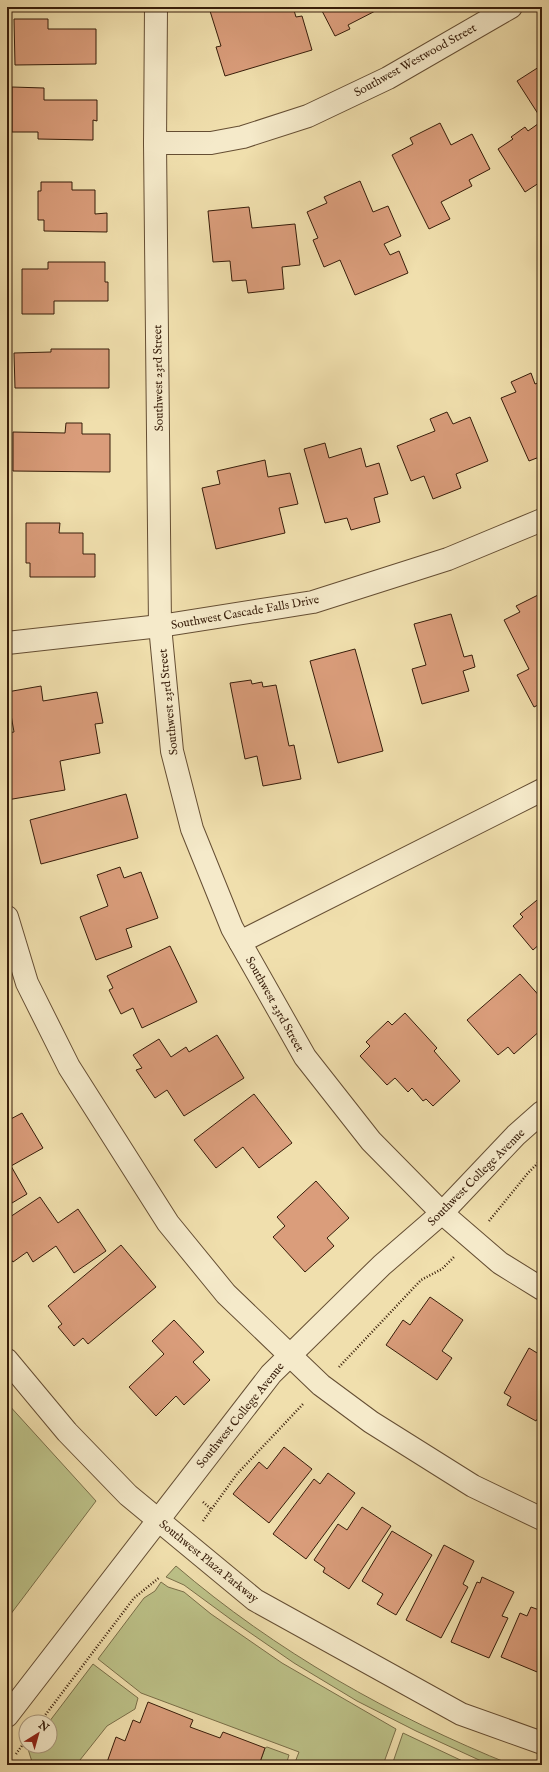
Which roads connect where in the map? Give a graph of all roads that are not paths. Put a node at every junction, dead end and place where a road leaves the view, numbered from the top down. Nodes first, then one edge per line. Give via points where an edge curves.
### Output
1 (156, 7) edge
2 (511, 7) edge
3 (155, 143) junction
4 (542, 520) edge
5 (160, 626) junction
6 (7, 642) edge
7 (542, 790) edge
8 (7, 917) edge
9 (240, 942) junction
10 (542, 1112) edge
11 (442, 1214) junction
12 (542, 1289) edge
13 (290, 1355) junction
14 (7, 1360) edge
15 (158, 1520) junction
16 (542, 1520) edge
17 (7, 1716) edge
18 (542, 1743) edge

1 - 3 street, Southwest 23rd Street
2 - 3 street, Southwest Westwood Street via 388,78 308,116 242,137 211,143
3 - 5 street, Southwest 23rd Street
4 - 5 street, Southwest Cascade Falls Drive via 448,559 313,602
5 - 6 street, Southwest Cascade Falls Drive
5 - 9 street, Southwest 23rd Street via 172,751 192,829
7 - 9 street
8 - 13 street via 27,983 69,1067 120,1150 168,1223 221,1288
9 - 11 street, Southwest 23rd Street via 305,1057 371,1141
10 - 11 street, Southwest College Avenue via 516,1135
11 - 12 street, Southwest 23rd Street via 500,1263
11 - 13 street, Southwest College Avenue via 382,1265
13 - 15 street, Southwest College Avenue via 271,1374
13 - 16 street via 322,1385 371,1422 473,1486
14 - 15 street, Southwest Plaza Parkway via 67,1432 128,1495
15 - 17 street, Southwest College Avenue
15 - 18 street, Southwest Plaza Parkway via 254,1600 461,1714

